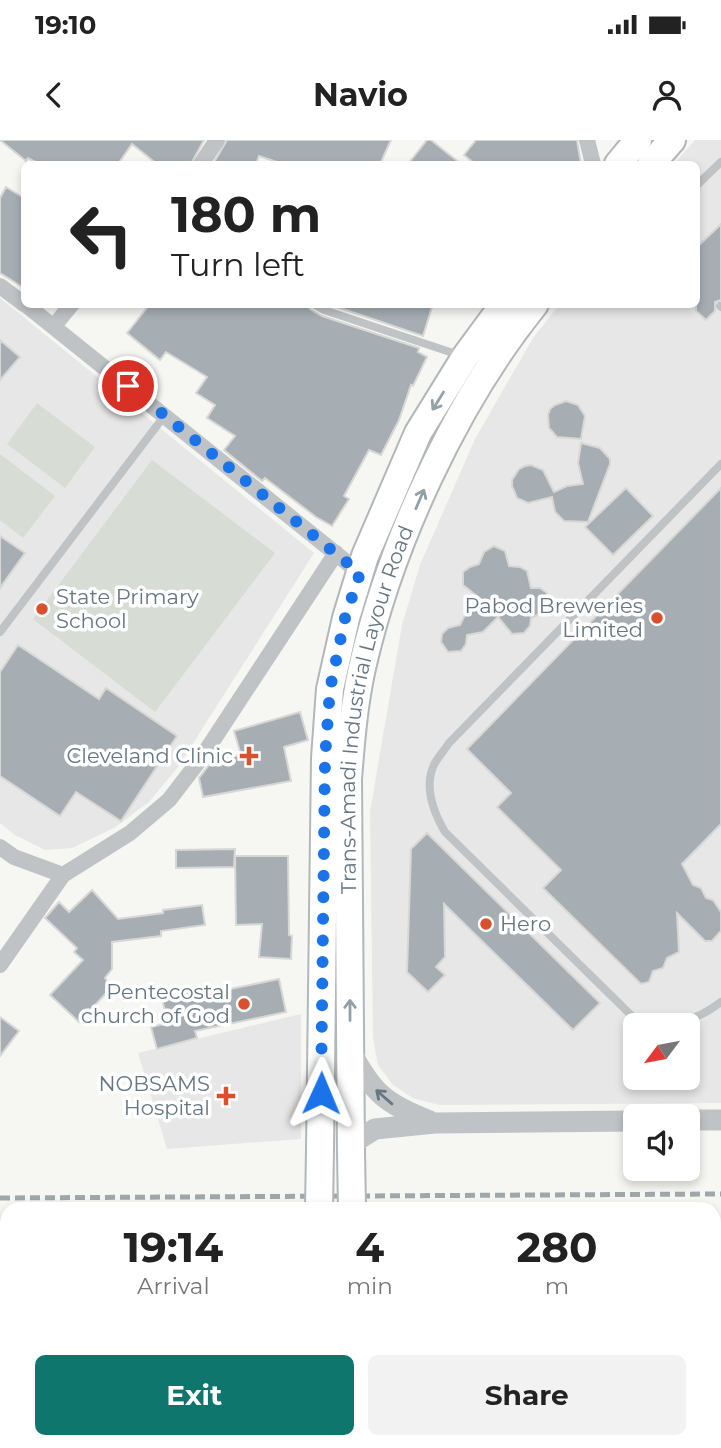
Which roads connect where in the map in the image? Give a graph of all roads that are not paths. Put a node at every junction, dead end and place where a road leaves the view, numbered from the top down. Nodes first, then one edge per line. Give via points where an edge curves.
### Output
1 (217, 140) edge
2 (587, 140) edge
3 (638, 140) edge
4 (672, 140) edge
5 (203, 161) edge
6 (592, 161) edge
7 (620, 161) edge
8 (654, 161) edge
9 (721, 163) edge
10 (700, 182) edge
11 (0, 286) edge
12 (21, 301) edge
13 (30, 308) edge
14 (69, 308) edge
15 (321, 308) edge
16 (501, 308) edge
17 (532, 308) edge
18 (54, 326) junction
19 (465, 357) junction
20 (165, 415) junction
21 (721, 464) edge
22 (336, 553) junction
23 (360, 573) junction
24 (0, 632) edge
25 (0, 847) edge
26 (63, 875) junction
27 (0, 965) edge
28 (721, 1002) edge
29 (350, 1050) junction
30 (700, 1120) edge
31 (721, 1120) edge
32 (623, 1121) edge
33 (435, 1123) junction
34 (351, 1148) junction
35 (319, 1202) edge
36 (352, 1202) edge

1 - 5 street
2 - 6 street
3 - 7 main road
4 - 8 main road
9 - 10 lane
11 - 12 street
13 - 18 street
14 - 18 street
15 - 19 lane
16 - 19 main road, Trans-Amadi Industrial Layour Road
29 -> 17 main road, Trans-Amadi Industrial Layour Road via 348,779 362,670 388,579 425,487 481,383
18 - 20 street
19 -> 23 main road, Trans-Amadi Industrial Layour Road via 418,433
20 - 22 street
20 - 24 lane
21 - 28 lane via 449,743 433,765 430,781 435,816 445,832 636,1021 652,1025 682,1022
22 - 23 street
22 - 26 street via 169,800 130,834
23 - 35 main road, Trans-Amadi Industrial Layour Road, bridge via 330,689 325,758
25 - 26 street
26 - 27 street
33 -> 29 street via 380,1095
29 - 34 main road, Trans-Amadi Industrial Layour Road
30 - 31 street
32 - 33 street
33 - 34 street via 375,1129
34 - 36 main road, Trans-Amadi Industrial Layour Road, bridge

